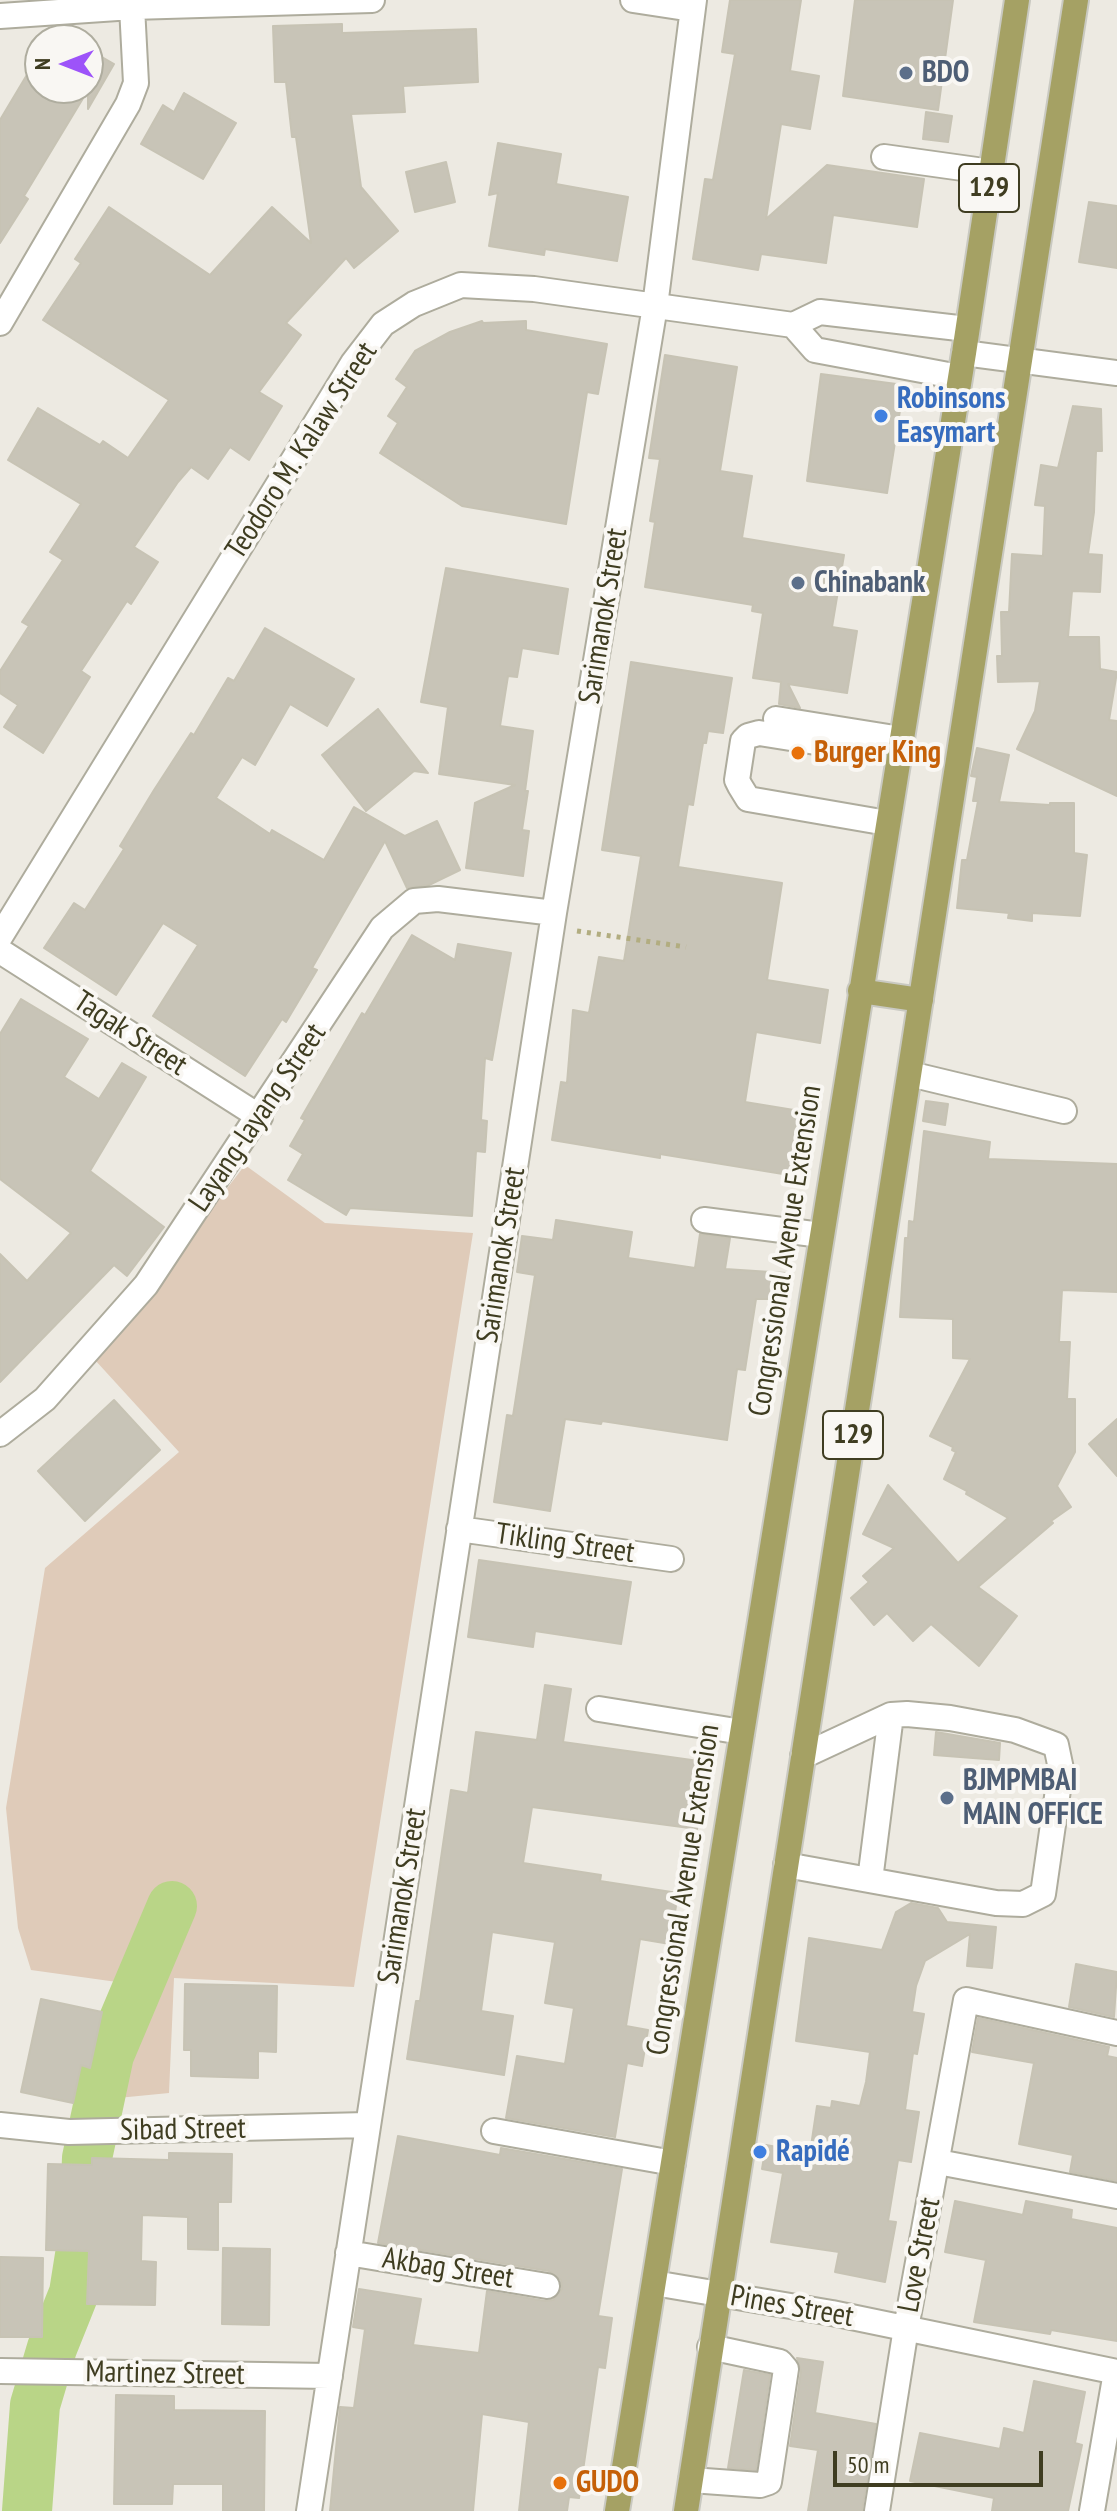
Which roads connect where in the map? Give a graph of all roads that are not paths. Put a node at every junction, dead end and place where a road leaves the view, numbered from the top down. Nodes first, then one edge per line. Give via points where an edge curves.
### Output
1 (372, 0) edge
2 (633, 0) edge
3 (1017, 0) edge
4 (1076, 0) edge
5 (693, 4) edge
6 (132, 7) junction
7 (0, 16) edge
8 (884, 157) dead end
9 (991, 172) junction
10 (655, 306) junction
11 (0, 323) edge
12 (793, 325) junction
13 (963, 353) junction
14 (1021, 359) junction
15 (1117, 373) edge
16 (776, 719) dead end
17 (845, 731) junction
18 (901, 739) junction
19 (887, 823) junction
20 (553, 920) junction
21 (0, 937) edge
22 (0, 951) edge
23 (860, 991) junction
24 (921, 1000) junction
25 (910, 1074) junction
26 (1064, 1111) dead end
27 (260, 1117) junction
28 (704, 1220) dead end
29 (821, 1235) junction
30 (0, 1434) edge
31 (459, 1529) junction
32 (671, 1559) dead end
33 (599, 1709) dead end
34 (891, 1715) junction
35 (742, 1732) junction
36 (803, 1756) junction
37 (786, 1865) junction
38 (870, 1880) junction
39 (1117, 2033) edge
40 (0, 2125) edge
41 (367, 2125) junction
42 (494, 2131) dead end
43 (938, 2162) junction
44 (673, 2163) junction
45 (1117, 2196) edge
46 (348, 2253) junction
47 (654, 2283) junction
48 (547, 2286) dead end
49 (719, 2294) junction
50 (906, 2328) junction
51 (710, 2347) junction
52 (8, 2371) edge
53 (1116, 2372) edge
54 (330, 2376) junction
55 (691, 2480) junction
56 (309, 2511) edge
57 (617, 2511) edge
58 (686, 2511) edge
59 (877, 2511) edge
60 (1092, 2511) edge

1 - 6 street
2 - 5 street
3 - 9 main road, Congressional Avenue Extension / 129
4 - 14 main road, 129
5 - 10 street, Sarimanok Street
6 - 7 street
6 - 11 street via 136,83 128,104
8 - 9 street
9 - 13 main road, Congressional Avenue Extension / 129
10 - 12 street, Teodoro M. Kalaw Street
10 - 20 street, Sarimanok Street
10 - 21 street, Teodoro M. Kalaw Street via 461,285 414,304 383,324 353,363
12 - 13 street, Teodoro M. Kalaw Street via 820,312
12 - 13 street, Teodoro M. Kalaw Street via 815,350
13 - 14 street, Teodoro M. Kalaw Street
13 - 18 main road, Congressional Avenue Extension / 129
14 - 15 street, Teodoro M. Kalaw Street
14 - 24 main road, 129
16 - 17 street
17 - 18 street
17 - 19 street via 828,744 759,733 748,736 737,780 748,799
18 - 19 main road, Congressional Avenue Extension / 129
19 - 23 main road, Congressional Avenue Extension / 129
20 - 27 street, Layang-layang Street via 438,899 414,901 382,928
20 - 31 street, Sarimanok Street
22 - 27 street, Tagak Street
23 - 24 main road
23 - 29 main road, Congressional Avenue Extension / 129
24 - 25 main road, 129
25 - 26 street
25 - 36 main road, 129
27 - 30 street, Layang-layang Street via 146,1285 45,1399
28 - 29 street
29 - 35 main road, Congressional Avenue Extension / 129
31 - 32 street, Tikling Street
31 - 41 street, Sarimanok Street
33 - 35 street
34 - 36 street
34 - 38 street
34 - 38 street via 950,1718 1015,1730 1056,1745 1061,1769 1043,1894 1023,1904 996,1903
35 - 44 main road, Congressional Avenue Extension / 129
36 - 37 main road, 129
37 - 38 street
37 - 49 main road, 129
39 - 43 street, Love Street via 966,2000
40 - 41 street, Sibad Street via 69,2132
41 - 46 street, Sarimanok Street
42 - 44 street
43 - 45 street
43 - 50 street, Love Street
44 - 47 main road, Congressional Avenue Extension / 129
46 - 48 street, Akbag Street
46 - 54 street, Sarimanok Street
47 - 49 street, Pines Street
47 - 57 main road, Congressional Avenue Extension / 129
49 - 50 street, Pines Street
49 - 51 main road, 129
50 - 53 street, Pines Street
50 - 59 street, Love Street
51 - 55 main road, 129
51 - 55 street via 780,2362 786,2369 769,2482
52 - 54 street, Martinez Street
53 - 60 street
54 - 56 street, Sarimanok Street
55 - 58 main road, 129

